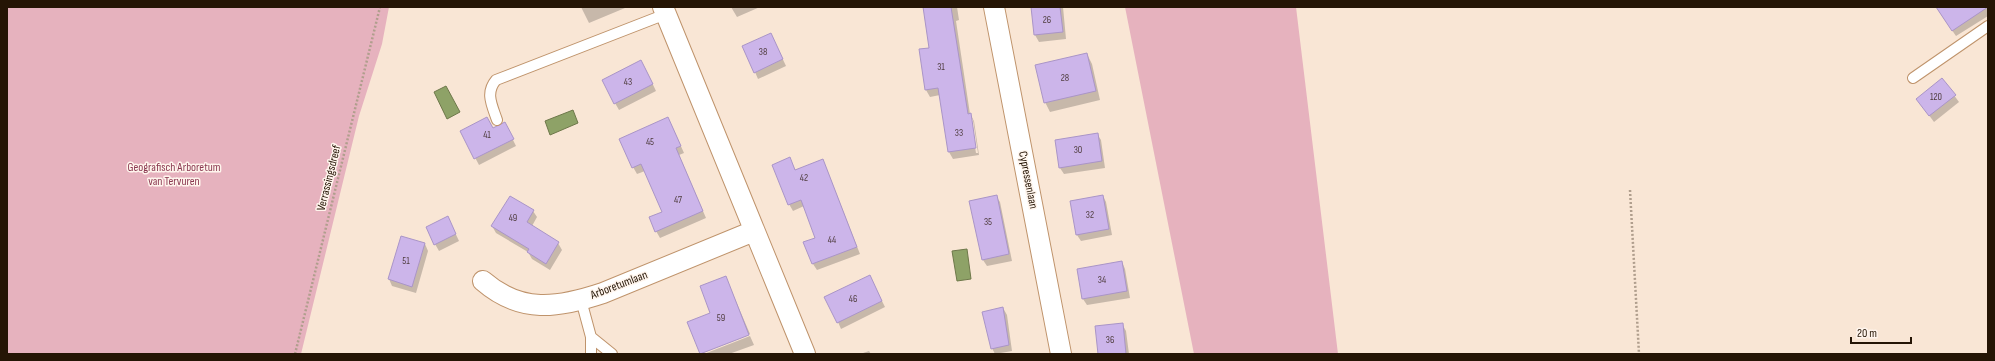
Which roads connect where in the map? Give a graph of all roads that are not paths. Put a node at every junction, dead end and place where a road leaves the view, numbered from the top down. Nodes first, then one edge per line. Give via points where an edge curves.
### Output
1 (994, 7) edge
2 (664, 11) edge
3 (1988, 26) edge
4 (1913, 78) dead end
5 (497, 120) dead end
6 (754, 231) junction
7 (483, 281) dead end
8 (581, 300) junction
9 (591, 337) junction
10 (591, 354) edge
11 (612, 354) edge
12 (805, 354) edge
13 (1061, 354) edge

1 - 13 street, Cypressenlaan
2 - 5 lane via 496,80 490,87 489,96
2 - 6 street
3 - 4 lane
6 - 8 street, Arboretumlaan
6 - 12 street
7 - 8 street, Arboretumlaan via 510,299 528,304 554,306
8 - 9 lane
9 - 10 lane
9 - 11 lane

